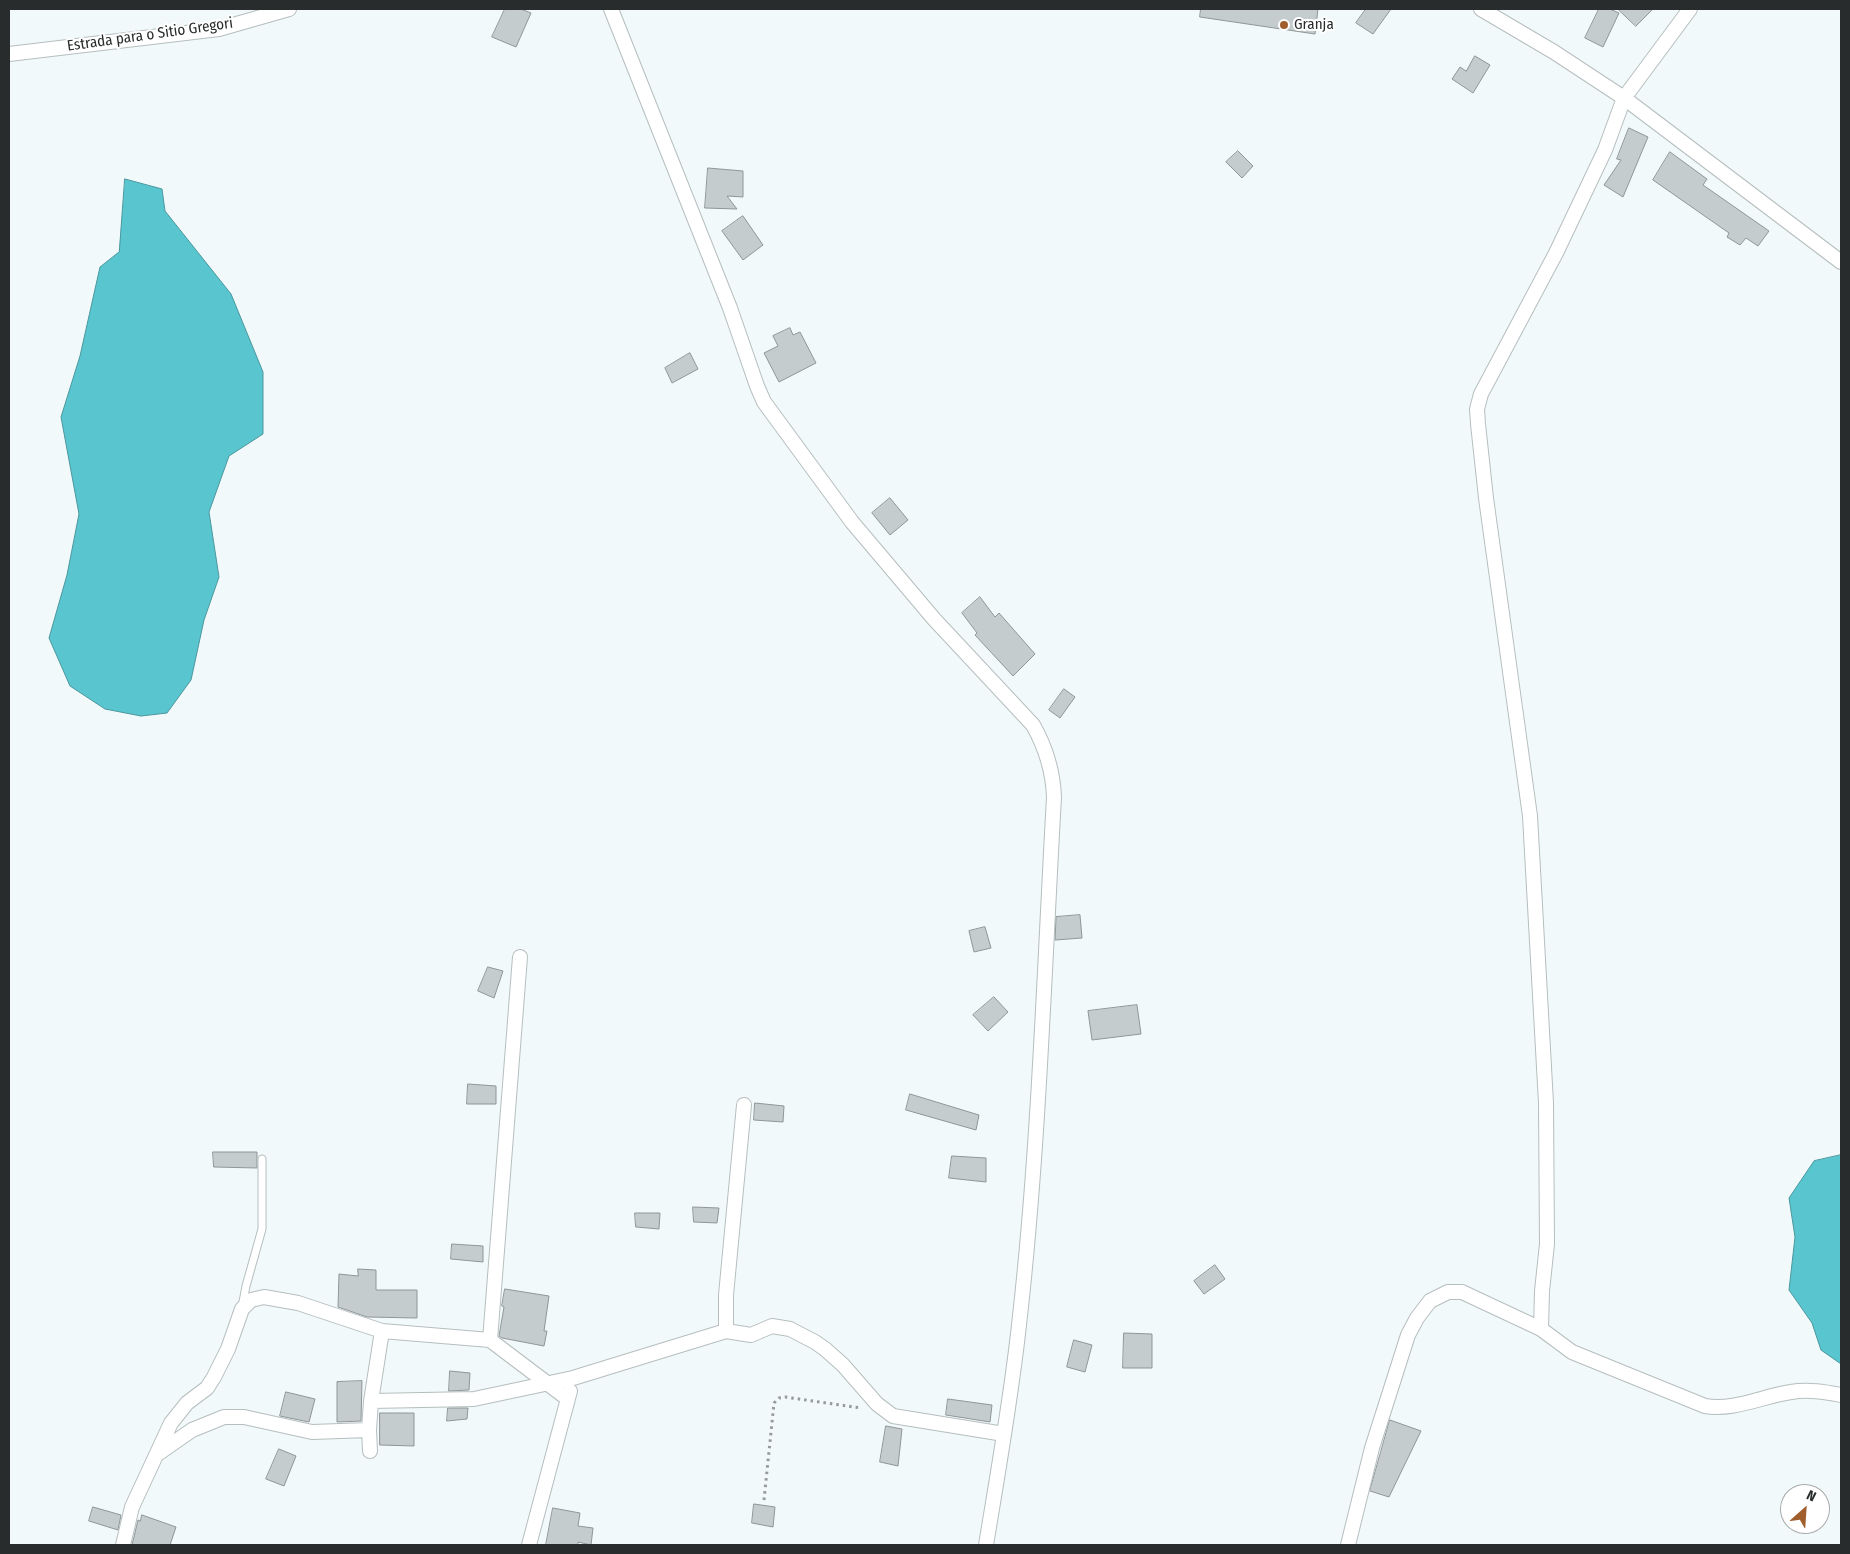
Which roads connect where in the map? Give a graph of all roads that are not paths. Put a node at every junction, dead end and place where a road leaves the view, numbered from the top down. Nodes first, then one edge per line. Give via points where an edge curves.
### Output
1 (289, 9) edge
2 (611, 9) edge
3 (1481, 9) edge
4 (1690, 9) edge
5 (9, 54) edge
6 (1624, 98) junction
7 (1841, 262) edge
8 (520, 957) dead end
9 (744, 1105) dead end
10 (262, 1159) dead end
11 (242, 1310) junction
12 (1541, 1330) junction
13 (382, 1331) junction
14 (726, 1331) junction
15 (490, 1340) junction
16 (573, 1378) junction
17 (547, 1384) junction
18 (1841, 1395) edge
19 (568, 1399) junction
20 (371, 1401) junction
21 (369, 1430) junction
22 (1004, 1434) junction
23 (370, 1451) dead end
24 (157, 1454) junction
25 (122, 1545) edge
26 (529, 1545) edge
27 (986, 1545) edge
28 (1348, 1545) edge

1 - 5 street, Estrada para o Sitio Gregori via 219,29
2 - 22 street via 764,402 852,522 934,619 1033,725 1047,753 1054,797 1036,1126 1019,1324
3 - 6 street
4 - 6 street
6 - 7 street
6 - 12 street via 1587,188 1481,394 1477,409 1486,498 1530,816 1546,1103 1547,1244
8 - 15 street
9 - 14 street via 726,1295
10 - 11 lane via 262,1229
11 - 13 street via 251,1300 264,1297 298,1303
11 - 24 street via 214,1377 171,1423
12 - 18 street via 1572,1352 1704,1406 1729,1406 1793,1391
12 - 28 street via 1462,1292 1437,1296 1424,1306 1412,1326 1400,1358 1372,1448
13 - 15 street
13 - 20 street
14 - 16 street
14 - 22 street via 750,1335 772,1326 790,1328 825,1349 864,1391 893,1416
15 - 17 street
16 - 17 street
16 - 19 street
17 - 19 street
17 - 20 street via 474,1399
19 - 26 street
20 - 21 street
21 - 23 street
21 - 24 street via 312,1432 244,1417 224,1416 192,1430
22 - 27 street
24 - 25 street via 132,1508

